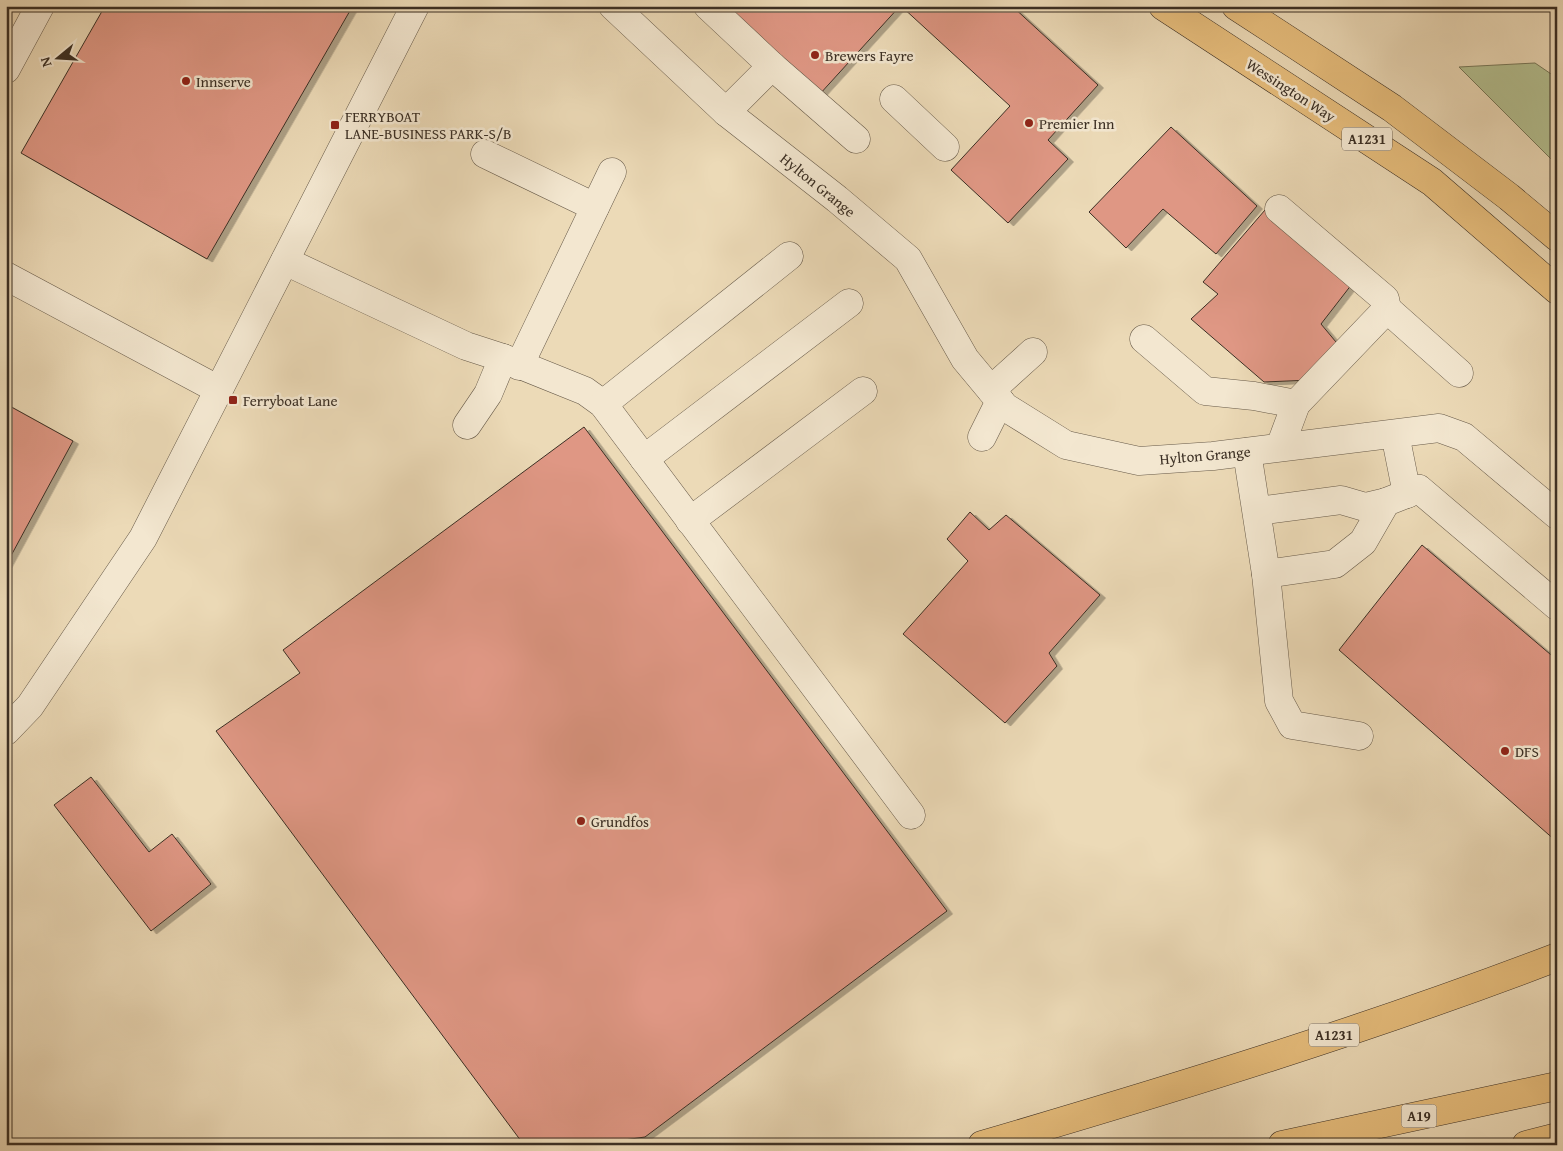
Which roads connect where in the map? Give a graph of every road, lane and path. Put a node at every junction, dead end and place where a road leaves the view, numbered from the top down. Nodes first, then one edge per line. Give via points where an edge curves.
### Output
1 (40, 6) edge
2 (416, 6) edge
3 (613, 6) edge
4 (708, 6) edge
5 (1163, 6) edge
6 (1236, 6) edge
7 (772, 66) junction
8 (6, 69) edge
9 (894, 100) dead end
10 (726, 112) junction
11 (856, 139) dead end
12 (945, 147) dead end
13 (485, 154) dead end
14 (612, 172) dead end
15 (595, 207) junction
16 (1279, 210) dead end
17 (1557, 237) edge
18 (789, 256) dead end
19 (285, 261) junction
20 (6, 276) edge
21 (1557, 290) edge
22 (849, 303) dead end
23 (1386, 309) junction
24 (1144, 339) dead end
25 (1033, 352) dead end
26 (511, 362) junction
27 (1459, 373) dead end
28 (219, 390) junction
29 (863, 391) dead end
30 (996, 395) junction
31 (603, 404) junction
32 (1296, 404) junction
33 (467, 425) dead end
34 (1395, 434) junction
35 (982, 437) dead end
36 (1280, 448) junction
37 (1247, 452) junction
38 (644, 459) junction
39 (1396, 498) junction
40 (1257, 511) junction
41 (1557, 515) edge
42 (690, 521) junction
43 (1266, 574) junction
44 (1557, 606) edge
45 (6, 731) edge
46 (1359, 736) dead end
47 (911, 815) dead end
48 (1557, 957) edge
49 (1557, 1086) edge
50 (1557, 1137) edge
51 (982, 1145) edge
52 (1282, 1145) edge
53 (1526, 1145) edge

1 - 8 street
2 - 19 street
3 - 10 street, Hylton Grange
4 - 7 street
5 - 21 highway, Wessington Way / A1231 via 1432,182
6 - 17 highway, A1231 via 1392,108
7 - 10 street
7 - 11 street
9 - 12 street
10 - 30 street, Hylton Grange via 908,259 965,359
13 - 15 street
14 - 15 street
15 - 26 street
16 - 23 street via 1385,299
18 - 31 street
19 - 26 street via 466,346
19 - 28 street
20 - 28 street
22 - 38 street
23 - 27 street
23 - 32 street
24 - 32 street via 1205,391
25 - 30 street
26 - 31 street via 585,391
26 - 33 street
28 - 45 street via 143,538 30,706
29 - 42 street
30 - 35 street
30 - 37 street, Hylton Grange via 1005,407 1066,445 1139,461
31 - 38 street
32 - 36 street
34 - 36 street, Hylton Grange
34 - 39 street
34 - 41 street, Hylton Grange via 1439,428 1464,436
36 - 37 street, Hylton Grange
37 - 40 street
38 - 42 street
39 - 40 street via 1365,507 1341,500
39 - 43 street via 1363,542 1335,564
39 - 44 street via 1420,489
40 - 43 street
42 - 47 street
43 - 46 street via 1279,701 1292,725
48 - 51 highway, A1231 via 1182,1086
49 - 52 highway, A19
50 - 53 highway

